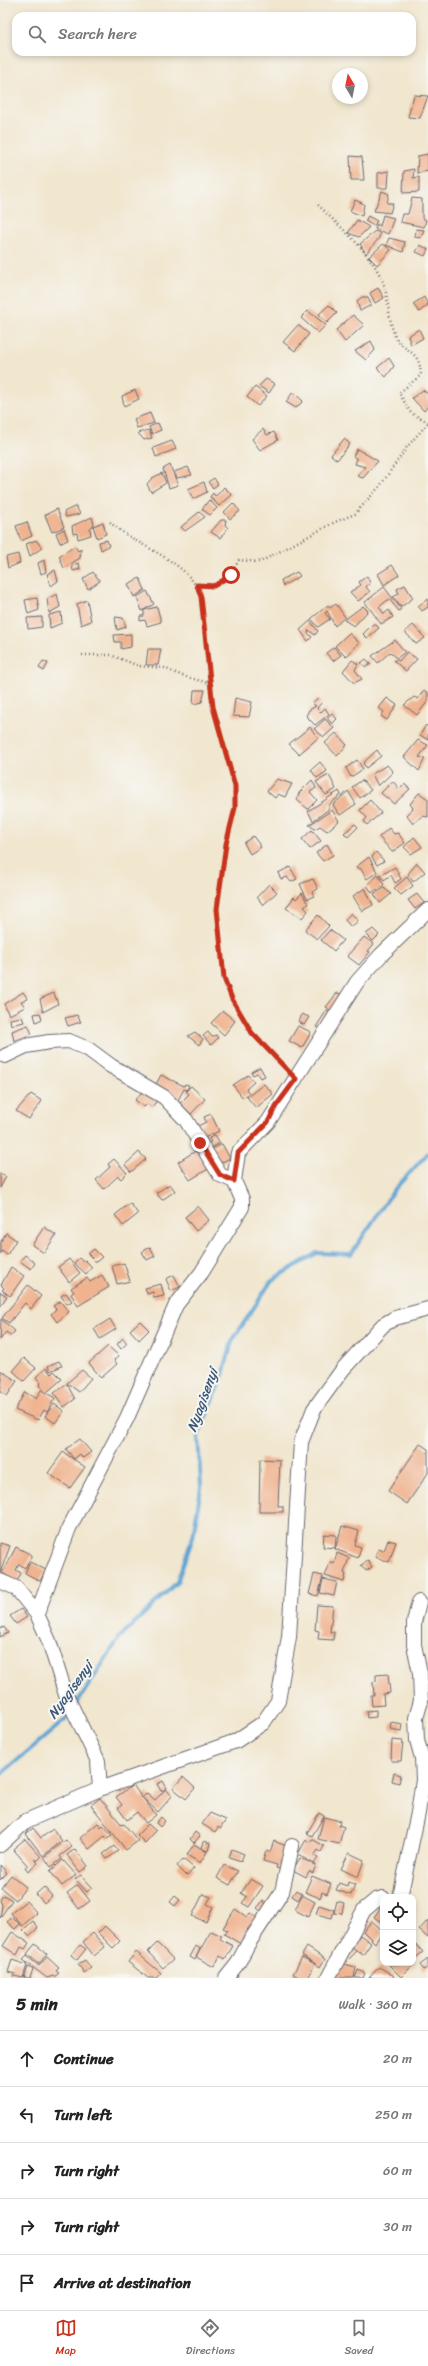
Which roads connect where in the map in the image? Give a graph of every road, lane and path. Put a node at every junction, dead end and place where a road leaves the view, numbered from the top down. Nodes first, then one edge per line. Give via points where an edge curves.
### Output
1 (318, 205) dead end
2 (428, 423) edge
3 (110, 522) dead end
4 (197, 585) junction
5 (82, 655) dead end
6 (209, 683) junction
7 (428, 910) edge
8 (5, 1056) dead end
9 (296, 1079) junction
10 (234, 1181) junction
11 (428, 1309) edge
12 (0, 1581) edge
13 (419, 1602) dead end
14 (37, 1614) junction
15 (100, 1789) junction
16 (0, 1845) edge
17 (292, 1846) dead end
18 (401, 1894) edge
19 (380, 1899) edge
20 (226, 1978) edge
21 (328, 1978) edge

1 - 2 path via 369,257 383,283 396,338 413,352 421,364 421,375 399,393 411,413
2 - 4 path via 355,514 260,562 239,560 231,575 214,586
3 - 4 path via 120,532 176,565
4 - 6 path via 201,597
5 - 6 path via 111,655 139,666 164,668
6 - 9 path via 235,786 235,808 226,844 217,909 224,978 232,999 252,1033
7 - 9 street via 356,982
8 - 10 street via 26,1046 49,1042 69,1041 88,1049 111,1066 164,1097 186,1120 220,1175
9 - 10 street via 276,1106 268,1122 238,1153
10 - 14 street via 242,1199 242,1207 202,1272 176,1305 127,1418 69,1528
11 - 15 street via 395,1318 383,1325 343,1369 314,1409 301,1442 289,1637 278,1701 263,1723 236,1740
12 - 14 street via 16,1588
13 - 18 street via 414,1622 414,1645 420,1673 421,1701 416,1718 423,1780
14 - 15 street via 49,1641 66,1695 98,1761
15 - 16 street via 26,1821
17 - 20 street via 282,1892
19 - 21 street via 364,1910

